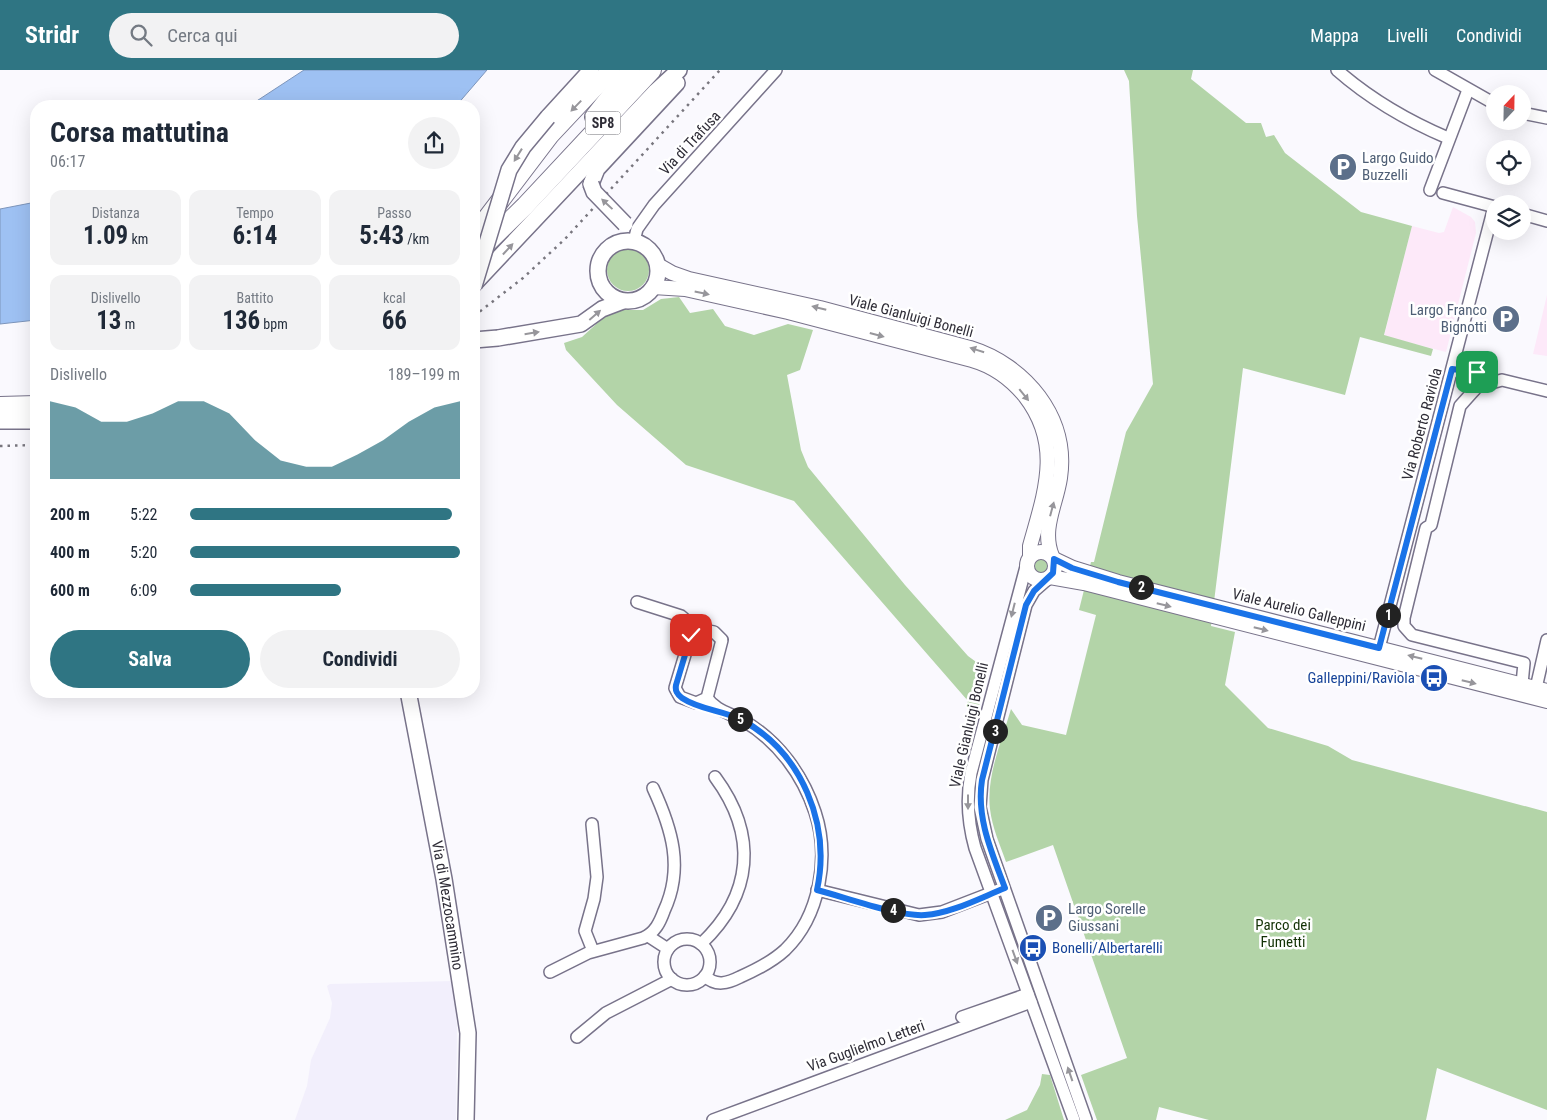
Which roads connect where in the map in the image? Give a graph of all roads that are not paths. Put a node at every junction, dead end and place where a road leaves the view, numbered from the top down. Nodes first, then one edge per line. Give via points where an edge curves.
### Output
1 (592, 70) edge
2 (610, 70) edge
3 (631, 70) edge
4 (652, 70) edge
5 (665, 70) edge
6 (679, 70) edge
7 (687, 70) edge
8 (776, 70) edge
9 (1337, 70) edge
10 (1435, 70) edge
11 (1468, 90) junction
12 (1486, 99) edge
13 (1531, 115) edge
14 (1547, 118) edge
15 (1448, 138) junction
16 (587, 141) junction
17 (553, 174) junction
18 (1430, 190) dead end
19 (1443, 193) dead end
20 (1486, 205) edge
21 (1531, 217) edge
22 (1547, 221) edge
23 (480, 238) edge
24 (632, 240) junction
25 (1487, 240) edge
26 (480, 250) edge
27 (658, 265) junction
28 (480, 279) edge
29 (654, 287) junction
30 (623, 301) junction
31 (498, 338) junction
32 (480, 340) edge
33 (480, 346) edge
34 (1455, 370) junction
35 (1488, 384) junction
36 (1474, 390) junction
37 (1547, 391) edge
38 (30, 405) edge
39 (0, 406) edge
40 (0, 421) edge
41 (30, 421) edge
42 (1053, 558) junction
43 (1028, 560) junction
44 (1050, 577) junction
45 (1085, 578) junction
46 (637, 602) dead end
47 (1215, 612) junction
48 (696, 629) junction
49 (1547, 640) edge
50 (1379, 648) junction
51 (1544, 671) edge
52 (1535, 688) edge
53 (409, 698) edge
54 (706, 698) junction
55 (1547, 701) edge
56 (696, 703) junction
57 (720, 710) junction
58 (715, 777) dead end
59 (653, 788) dead end
60 (592, 824) dead end
61 (1005, 888) junction
62 (817, 890) junction
63 (991, 893) junction
64 (648, 936) junction
65 (701, 944) junction
66 (668, 949) junction
67 (593, 952) junction
68 (550, 972) dead end
69 (705, 976) junction
70 (672, 979) junction
71 (1029, 998) junction
72 (962, 1017) dead end
73 (576, 1037) dead end
74 (466, 1120) edge
75 (713, 1120) edge
76 (1074, 1120) edge
77 (1086, 1120) edge

1 -> 23 main road, bridge via 514,161
2 -> 23 main road via 550,135
3 - 17 main road, SP8
4 - 16 main road, SP8
5 - 16 main road
28 -> 6 main road
24 -> 7 main road, bridge via 625,224 594,192 592,184 597,169
8 - 24 street, Via di Trafusa via 654,205
9 - 15 street via 1387,107
10 - 11 street
11 - 12 street
11 - 15 street
13 - 14 street
15 - 18 street
16 - 17 main road, SP8
17 - 26 main road, SP8
19 - 20 street
21 - 22 street
24 - 27 main road via 647,247
24 - 30 main road via 620,241 606,249 598,267 602,287
25 - 34 street, Via Roberto Raviola
27 - 29 main road
42 -> 27 street, Viale Gianluigi Bonelli via 1047,533 1060,472 1058,440 1051,416 1039,396 1011,366 970,348 820,308 689,279
29 - 30 main road via 640,298
29 -> 43 street, Viale Gianluigi Bonelli via 685,289 788,312 972,360 1000,372 1031,404 1042,424 1047,444 1047,480
31 -> 30 main road via 586,322 602,309
31 - 32 main road
31 - 33 main road
34 - 35 street via 1477,372
34 - 36 street via 1470,382
34 - 50 street, Via Roberto Raviola
35 - 36 street
35 - 37 street via 1502,380
36 - 52 street via 1460,406 1430,525 1426,528 1404,626 1412,635 1524,663
38 - 39 main road
40 - 41 main road
42 - 43 street via 1041,551
42 - 44 street via 1055,569
42 - 45 street
43 - 44 street via 1028,573 1036,579
43 -> 63 street, Viale Gianluigi Bonelli via 968,795 972,837
44 - 45 street
44 - 61 street, Viale Gianluigi Bonelli via 1034,591 1026,605 982,780 982,819
45 - 47 street
46 - 48 street via 681,616
47 - 50 street, Viale Aurelio Galleppini
47 -> 55 street, Viale Aurelio Galleppini
48 - 54 street via 714,632 722,640
48 - 56 street via 690,638 675,688 680,696
49 - 51 street
52 -> 50 street, Viale Aurelio Galleppini
51 - 52 street
53 - 74 main road, Via di Mezzocammino via 468,1033
54 - 56 street
54 - 57 street
56 - 57 street via 704,708
57 - 62 street via 745,722 768,739 805,786 816,814 820,838 821,867
58 - 65 street via 739,818 744,839 744,863 731,908
59 - 64 street via 669,827 675,868 667,905
60 - 67 street via 597,877 585,931
61 - 63 street
77 -> 61 street, Viale Gianluigi Bonelli
62 - 63 street via 914,915 928,914
62 - 69 street via 800,930 777,957 729,982 717,983
63 -> 71 street, Viale Gianluigi Bonelli
64 - 66 street
64 - 67 street
65 - 66 street via 682,940
65 - 69 street via 710,962
66 - 70 street via 664,962
67 - 68 street
69 - 70 street via 690,985
70 - 73 street via 612,1010
71 - 72 street
71 - 75 street, Via Guglielmo Letteri
71 - 76 street, Viale Gianluigi Bonelli

